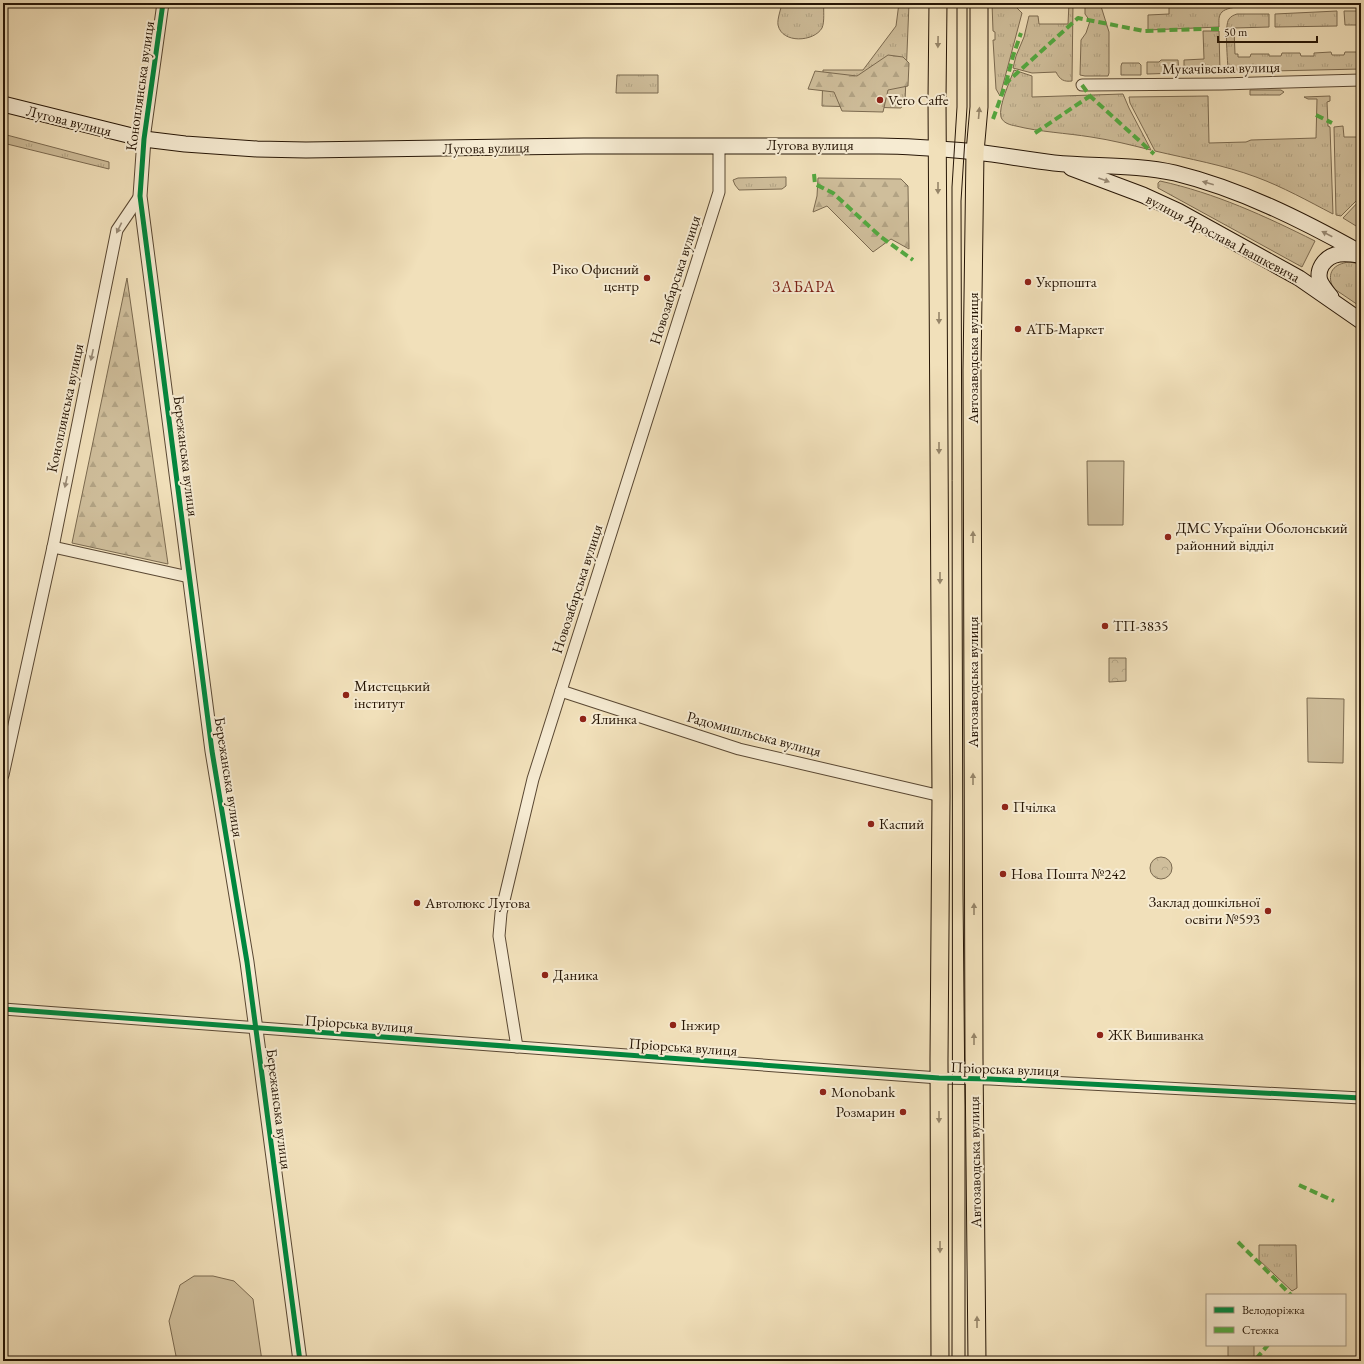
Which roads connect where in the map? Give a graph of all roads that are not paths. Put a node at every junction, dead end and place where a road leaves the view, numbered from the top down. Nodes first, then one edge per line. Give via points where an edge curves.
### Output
1 (163, 3) edge
2 (938, 3) edge
3 (979, 3) edge
4 (1361, 80) edge
5 (1082, 85) dead end
6 (3, 104) edge
7 (144, 139) junction
8 (719, 146) junction
9 (938, 149) junction
10 (975, 152) junction
11 (1054, 163) junction
12 (140, 196) junction
13 (1361, 254) edge
14 (1334, 302) junction
15 (1361, 321) edge
16 (53, 547) junction
17 (189, 577) junction
18 (561, 691) junction
19 (3, 775) edge
20 (941, 796) junction
21 (3, 1009) edge
22 (256, 1028) junction
23 (517, 1047) junction
24 (939, 1078) junction
25 (974, 1078) junction
26 (1361, 1098) edge
27 (300, 1361) edge
28 (940, 1361) edge
29 (977, 1361) edge

1 - 7 street, Коноплянська вулиця
2 -> 9 main road
10 -> 3 main road, Автозаводська вулиця via 979,107
4 - 5 street, Мукачівська вулиця
6 - 7 main road, Лугова вулиця
7 - 8 main road, Лугова вулиця via 222,147 306,150
7 - 12 street, Коноплянська вулиця
8 - 9 main road, Лугова вулиця via 886,146
8 - 18 street, Новозабарська вулиця via 719,192
9 - 10 main road, Лугова вулиця
9 -> 20 main road
10 - 11 main road, вулиця Ярослава Івашкевича
25 -> 10 main road, Автозаводська вулиця via 972,370
13 -> 11 main road, вулиця Ярослава Івашкевича via 1278,210 1220,186 1174,173 1134,167
11 -> 14 main road, вулиця Ярослава Івашкевича via 1143,195 1178,211 1299,278
12 -> 16 street, Коноплянська вулиця via 117,230
12 - 17 street, Бережанська вулиця
13 - 14 main road via 1334,255 1321,266 1320,282
14 - 15 main road, вулиця Ярослава Івашкевича
16 - 17 street
16 - 19 street, Коноплянська вулиця
17 - 22 street, Бережанська вулиця via 212,751
18 - 20 street, Радомишльська вулиця via 739,749
18 - 23 street, Новозабарська вулиця via 533,779 501,913 498,936
20 - 24 main road
21 - 22 street, Пріорська вулиця
22 - 23 street, Пріорська вулиця
22 - 27 street, Бережанська вулиця
23 - 24 street, Пріорська вулиця
24 - 25 street, Пріорська вулиця
24 -> 28 main road
25 - 26 street, Пріорська вулиця
29 -> 25 main road, Автозаводська вулиця

